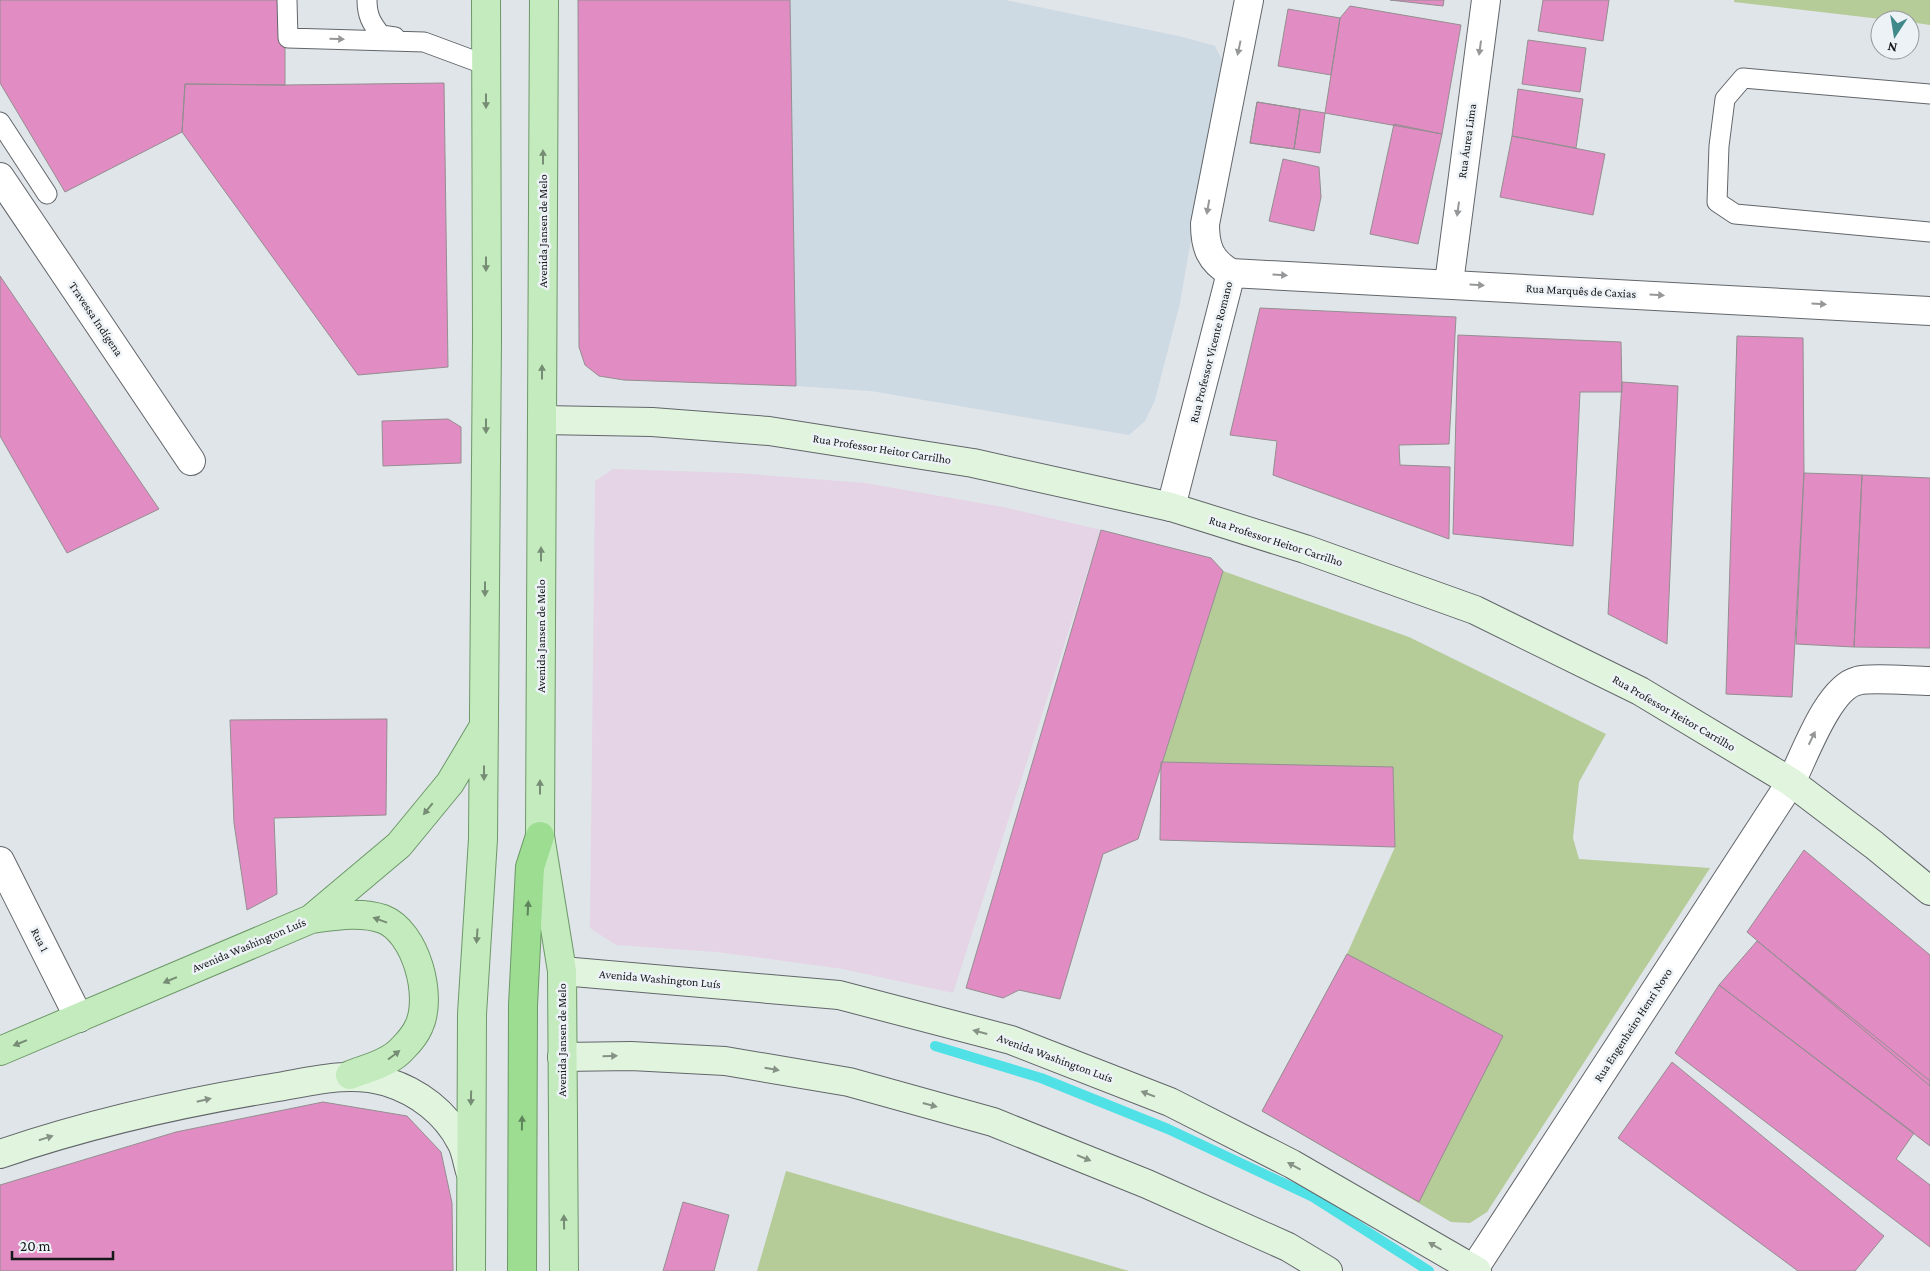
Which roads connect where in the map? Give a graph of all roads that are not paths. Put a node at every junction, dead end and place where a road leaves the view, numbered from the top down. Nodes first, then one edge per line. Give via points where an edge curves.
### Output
1 (288, 0) edge
2 (367, 0) edge
3 (486, 0) edge
4 (544, 0) edge
5 (1249, 0) edge
6 (1486, 0) edge
7 (424, 42) junction
8 (486, 65) junction
9 (1930, 94) edge
10 (0, 122) edge
11 (0, 177) edge
12 (47, 194) dead end
13 (1930, 232) edge
14 (1231, 273) junction
15 (1449, 283) junction
16 (1930, 311) edge
17 (542, 420) junction
18 (191, 461) dead end
19 (1170, 507) junction
20 (1930, 681) edge
21 (484, 724) junction
22 (1791, 782) junction
23 (540, 836) junction
24 (0, 861) edge
25 (1930, 891) edge
26 (311, 919) junction
27 (562, 971) junction
28 (79, 1018) junction
29 (0, 1051) edge
30 (562, 1057) junction
31 (350, 1075) junction
32 (0, 1154) edge
33 (470, 1172) junction
34 (1475, 1270) edge
35 (471, 1271) edge
36 (522, 1271) edge
37 (564, 1271) edge
38 (1328, 1271) edge

1 -> 7 lane via 288,38
2 - 7 lane via 371,23 381,35
3 - 8 main road
17 -> 4 main road, Avenida Jansen de Melo
5 -> 14 street, Rua Professor Vicente Romano via 1205,224 1205,241 1210,254
6 -> 15 street, Rua Áurea Lima
7 - 8 lane
8 -> 21 main road
9 - 13 lane via 1743,78 1725,99 1717,202 1735,214
10 - 12 lane
11 - 18 street, Travessa Indígena
14 -> 15 street, Rua Marquês de Caxias
14 - 19 street, Rua Professor Vicente Romano
15 -> 16 street, Rua Marquês de Caxias
17 - 19 street, Rua Professor Heitor Carrilho via 652,422 769,431 973,463
23 -> 17 main road, Avenida Jansen de Melo
19 - 22 street, Rua Professor Heitor Carrilho via 1306,549 1475,610 1640,691
22 -> 20 street, Rua Engenheiro Henri Novo via 1842,688 1857,680
21 -> 26 main road, Avenida Washington Luís via 450,782 399,845
21 -> 33 main road via 483,839 472,1014
22 - 25 street, Rua Professor Heitor Carrilho
22 - 34 street, Rua Engenheiro Henri Novo
23 - 27 main road, Avenida Jansen de Melo
36 -> 23 highway via 523,1005 530,867
24 - 28 street, Rua 1
26 -> 28 main road, Avenida Washington Luís
31 -> 26 main road via 389,1060 403,1049 419,1025 424,997 415,953 402,935 383,919 352,914
27 - 30 main road, Avenida Jansen de Melo
34 -> 27 street, Avenida Washington Luís via 1292,1164 1170,1102 1010,1040 839,995
28 -> 29 main road, Avenida Washington Luís
37 -> 30 main road, Avenida Jansen de Melo
30 -> 38 street via 725,1060 848,1082 993,1122 1147,1184 1288,1247
32 -> 31 street via 48,1137 208,1099
31 - 33 street via 387,1082 440,1110 462,1143
33 - 35 main road

